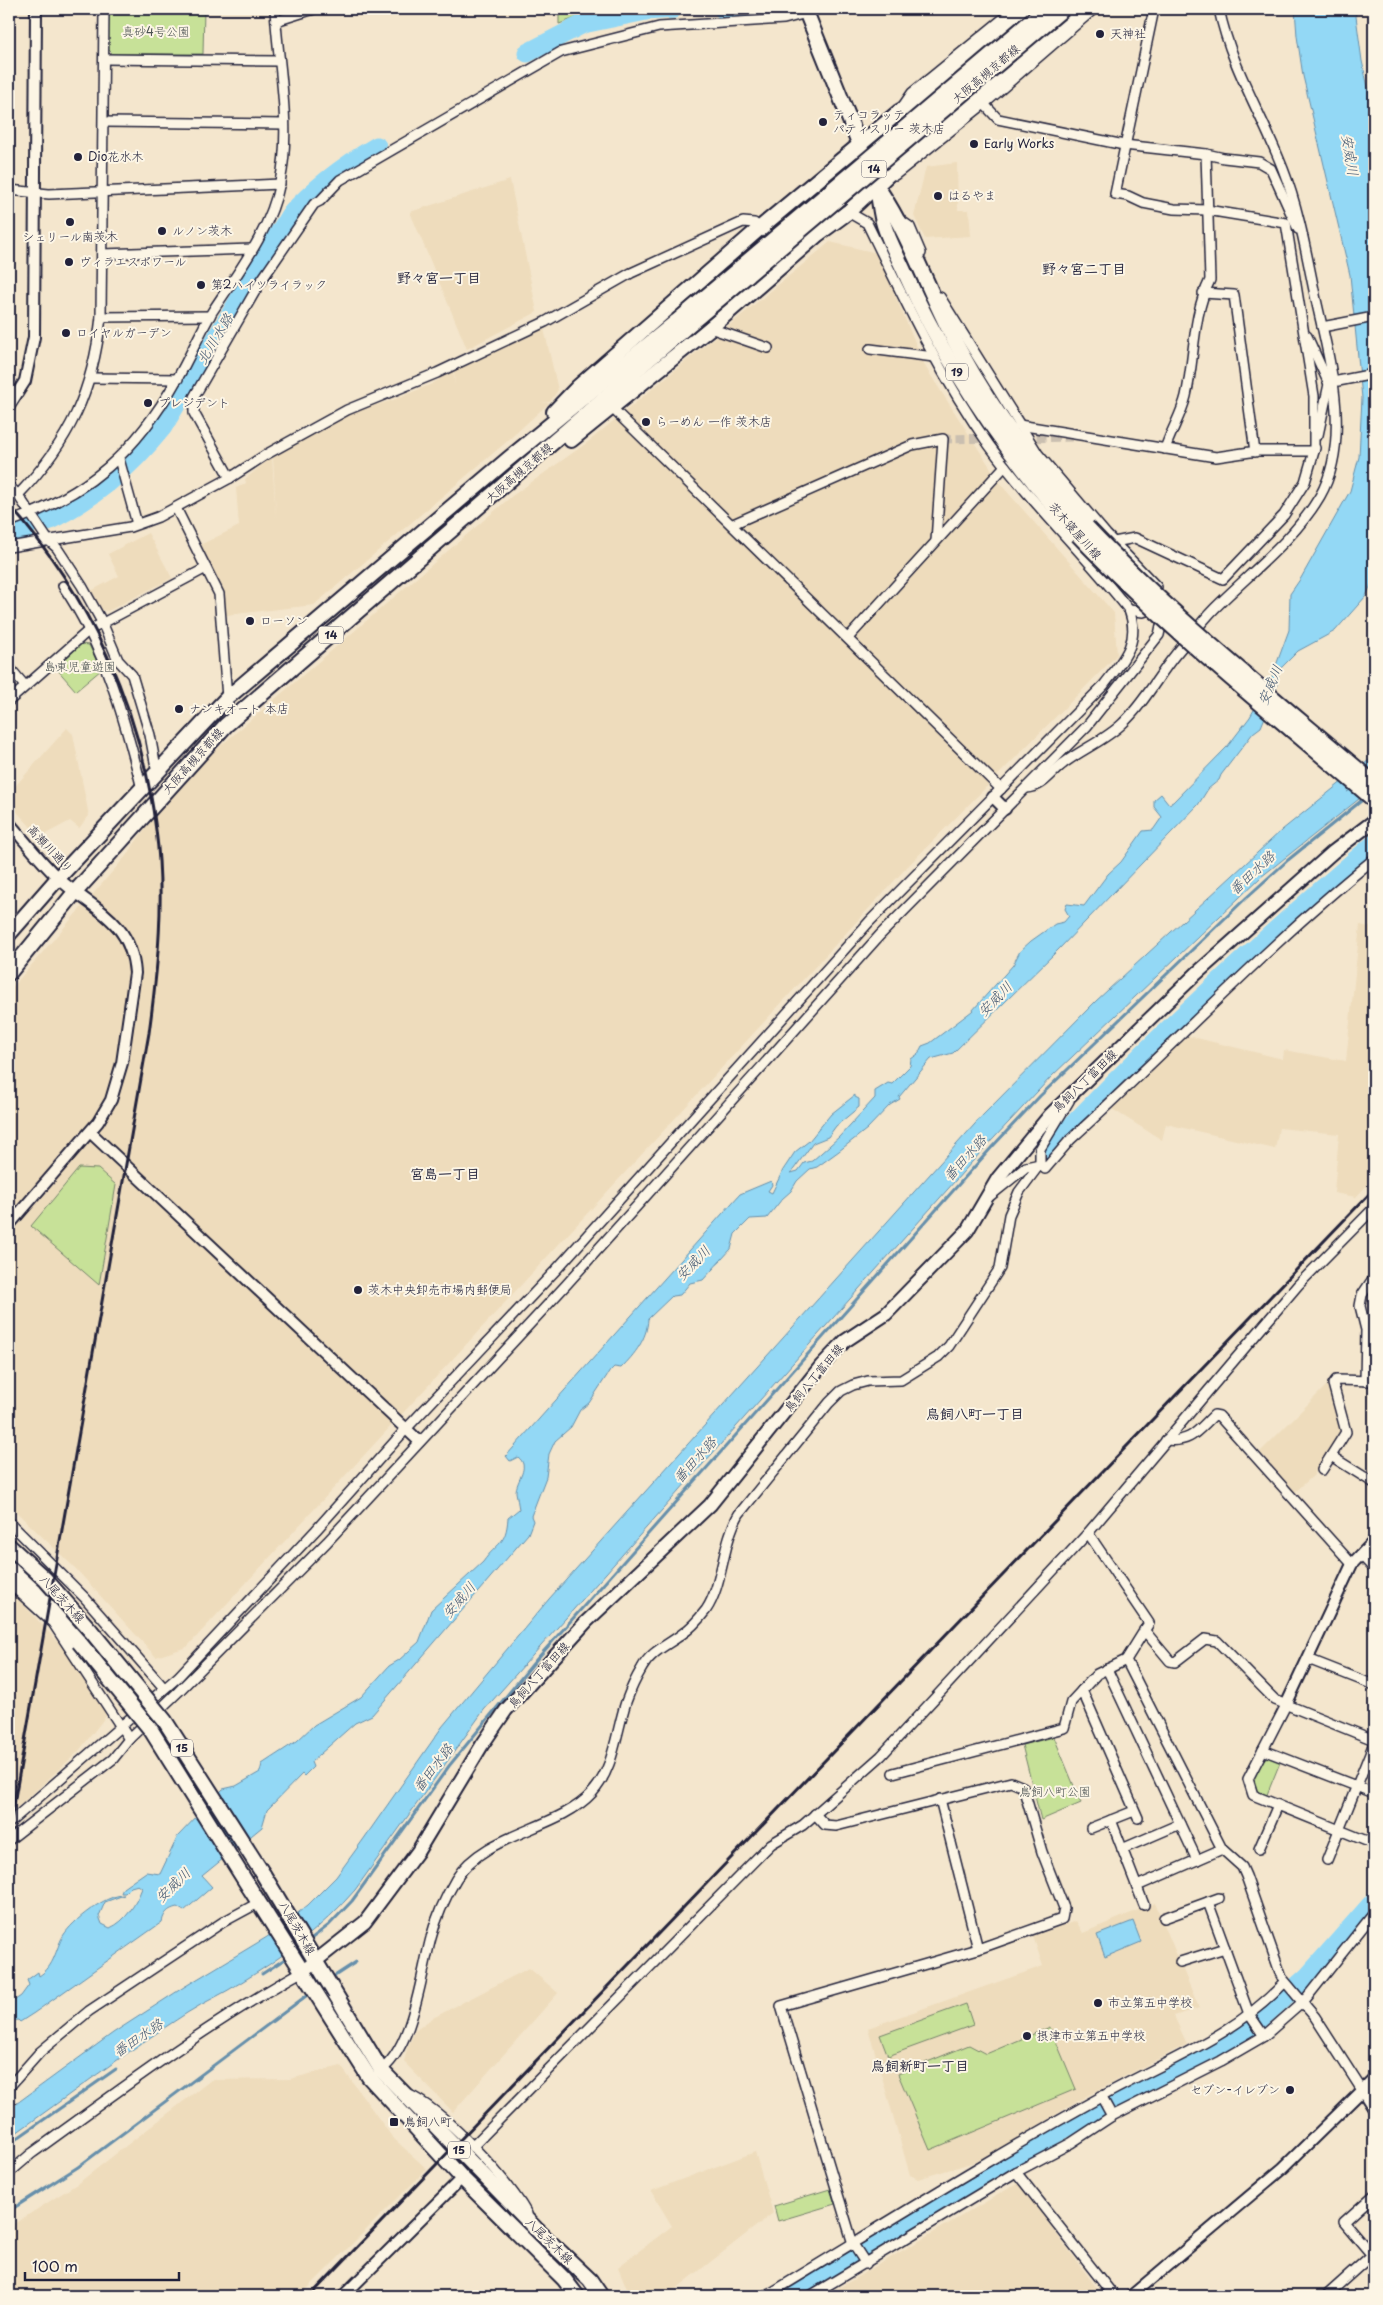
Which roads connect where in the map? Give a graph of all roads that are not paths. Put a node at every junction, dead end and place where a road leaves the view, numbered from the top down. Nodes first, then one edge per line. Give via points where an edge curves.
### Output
1 (36, 9) edge
2 (104, 9) edge
3 (276, 9) edge
4 (314, 9) edge
5 (1045, 9) edge
6 (1064, 9) edge
7 (1083, 9) edge
8 (1094, 9) edge
9 (1154, 9) edge
10 (1219, 9) edge
11 (1022, 10) edge
12 (806, 11) edge
13 (276, 20) junction
14 (104, 59) junction
15 (279, 61) junction
16 (984, 104) junction
17 (104, 122) junction
18 (284, 124) junction
19 (860, 145) junction
20 (1124, 145) junction
21 (1206, 154) junction
22 (280, 184) junction
23 (877, 186) junction
24 (9, 190) edge
25 (34, 192) junction
26 (102, 192) junction
27 (1207, 210) junction
28 (848, 212) junction
29 (898, 219) junction
30 (760, 228) junction
31 (1305, 245) junction
32 (252, 249) junction
33 (798, 252) junction
34 (102, 254) junction
35 (1204, 293) junction
36 (210, 316) junction
37 (101, 317) junction
38 (1374, 317) edge
39 (681, 325) junction
40 (1302, 326) junction
41 (1322, 326) junction
42 (710, 328) junction
43 (768, 348) dead end
44 (870, 349) dead end
45 (934, 357) junction
46 (1374, 374) edge
47 (91, 378) junction
48 (178, 379) junction
49 (1333, 383) junction
50 (9, 406) edge
51 (611, 407) junction
52 (1019, 425) junction
53 (1165, 449) junction
54 (1314, 451) junction
55 (1255, 452) junction
56 (507, 460) junction
57 (120, 462) junction
58 (1005, 466) junction
59 (517, 475) junction
60 (230, 478) junction
61 (9, 486) edge
62 (18, 495) junction
63 (176, 508) junction
64 (30, 514) junction
65 (10, 519) edge
66 (137, 524) junction
67 (733, 524) junction
68 (1082, 531) junction
69 (48, 540) junction
70 (936, 541) junction
71 (1114, 542) junction
72 (9, 547) edge
73 (206, 568) junction
74 (63, 586) dead end
75 (1164, 601) junction
76 (1128, 610) junction
77 (102, 622) junction
78 (88, 631) junction
79 (848, 638) junction
80 (9, 667) edge
81 (26, 686) junction
82 (227, 698) junction
83 (9, 701) edge
84 (157, 773) junction
85 (1374, 783) edge
86 (1001, 788) junction
87 (1027, 788) junction
88 (142, 789) junction
89 (993, 797) junction
90 (1374, 800) edge
91 (1005, 809) junction
92 (9, 823) edge
93 (1372, 824) edge
94 (1374, 859) edge
95 (58, 878) junction
96 (76, 891) junction
97 (9, 934) edge
98 (9, 973) edge
99 (1076, 1090) junction
100 (90, 1132) junction
101 (1040, 1164) junction
102 (985, 1201) junction
103 (1374, 1208) edge
104 (9, 1225) edge
105 (1374, 1277) edge
106 (1370, 1381) edge
107 (406, 1429) junction
108 (1166, 1440) junction
109 (419, 1441) junction
110 (1331, 1456) junction
111 (1322, 1470) dead end
112 (1374, 1483) edge
113 (9, 1522) edge
114 (1088, 1533) junction
115 (1374, 1541) edge
116 (9, 1546) edge
117 (1361, 1555) junction
118 (1352, 1564) junction
119 (9, 1568) edge
120 (1374, 1569) edge
121 (9, 1583) edge
122 (1144, 1630) junction
123 (1308, 1659) junction
124 (1126, 1660) junction
125 (1107, 1669) junction
126 (1374, 1685) edge
127 (164, 1688) junction
128 (1082, 1690) junction
129 (1286, 1706) junction
130 (121, 1726) junction
131 (129, 1739) junction
132 (1374, 1741) edge
133 (1263, 1750) junction
134 (892, 1773) dead end
135 (1356, 1786) junction
136 (1374, 1793) edge
137 (940, 1798) junction
138 (1278, 1805) junction
139 (815, 1814) junction
140 (1111, 1820) junction
141 (9, 1824) edge
142 (1180, 1824) junction
143 (1092, 1828) dead end
144 (1338, 1829) junction
145 (9, 1840) edge
146 (1374, 1844) edge
147 (1122, 1849) junction
148 (1222, 1849) junction
149 (1259, 1849) dead end
150 (1197, 1860) junction
151 (1327, 1860) dead end
152 (1136, 1886) junction
153 (1220, 1898) dead end
154 (260, 1902) junction
155 (1208, 1902) junction
156 (1144, 1905) dead end
157 (1374, 1913) edge
158 (1164, 1918) dead end
159 (1225, 1948) junction
160 (978, 1949) junction
161 (316, 1961) junction
162 (1180, 1962) dead end
163 (303, 1972) junction
164 (1287, 1983) junction
165 (1304, 2001) junction
166 (1249, 2014) junction
167 (1264, 2036) junction
168 (375, 2074) junction
169 (1374, 2079) edge
170 (9, 2087) edge
171 (1362, 2090) junction
172 (400, 2091) junction
173 (1101, 2096) junction
174 (1374, 2109) edge
175 (1112, 2116) junction
176 (472, 2147) junction
177 (1016, 2172) junction
178 (9, 2173) edge
179 (462, 2178) junction
180 (1374, 2195) edge
181 (536, 2229) junction
182 (853, 2244) junction
183 (1373, 2254) edge
184 (866, 2264) junction
185 (343, 2296) edge
186 (577, 2296) edge
187 (601, 2296) edge
188 (766, 2296) edge
189 (810, 2296) edge
190 (1114, 2296) edge
191 (1131, 2296) edge
192 (1326, 2296) edge

1 - 25 street
2 - 14 street
3 - 13 street
4 - 13 street
5 - 39 main road, 大阪高槻京都線 / 14, bridge
6 - 39 main road, 大阪高槻京都線 / 14, bridge
7 - 23 main road, 14
8 - 16 street
9 - 20 street
10 - 31 street via 1241,81 1282,167
11 - 19 main road, 14 via 922,98 899,112
12 - 19 main road, 茨木寝屋川線 / 19
12 - 60 street via 784,19 659,27 561,52 340,180 314,204 261,281 194,397 194,413
13 - 15 street
14 - 15 street
14 - 17 street
15 - 18 street
16 - 20 street via 998,119
16 - 23 street via 905,169
17 - 18 street
17 - 26 street
18 - 22 street
19 - 23 main road, 茨木寝屋川線 / 19
19 - 30 main road
20 - 21 street
20 - 27 street via 1115,194 1174,209
21 - 27 street
21 - 31 street via 1259,162 1271,169
22 - 26 street
22 - 32 street via 271,215
23 - 28 main road
23 - 29 main road, 茨木寝屋川線 / 19
23 - 68 main road, 茨木寝屋川線 / 19 via 884,225 915,297 946,355 1013,457
24 - 25 street
25 - 26 street
25 - 50 street via 34,337 25,381
26 - 34 street
27 - 35 street via 1210,280
27 - 40 street via 1286,223
28 - 33 main road
28 - 45 street via 867,223
29 - 52 street via 910,227 939,296
29 - 68 main road, 茨木寝屋川線 / 19 via 959,351 989,401
30 - 33 street via 788,252
30 - 56 main road via 578,387
30 - 60 street via 749,221 743,222 631,273 545,322 311,428
31 - 41 street
32 - 34 street
32 - 36 street
33 - 42 main road
34 - 37 street
35 - 53 street via 1186,396
35 - 55 street via 1234,295
36 - 37 street
36 - 48 street
37 - 47 street
38 - 41 street
39 - 56 main road, 大阪高槻京都線 / 14
39 - 59 main road, 大阪高槻京都線 / 14
40 - 49 street
40 - 54 street via 1314,396
41 - 49 street
42 - 43 street
42 - 51 main road
44 - 45 street
45 - 58 street
46 - 49 street
47 - 48 street
47 - 62 street via 64,437 50,459
48 - 57 street
49 - 54 street
49 - 87 street via 1336,430 1332,457 1321,494 1307,514 1285,541 1213,610 1124,722 1104,739 1065,762 1037,787
51 - 59 main road via 537,468
51 - 67 street
52 - 53 street
52 - 71 street via 1038,454
53 - 55 street via 1216,457
54 - 55 street
54 - 71 street via 1305,482 1284,515 1223,579 1135,538
56 - 82 main road, 大阪高槻京都線 / 14
57 - 64 street via 74,494
57 - 66 street
58 - 70 street
58 - 76 street
59 - 96 main road, 大阪高槻京都線 / 14 via 226,725
60 - 63 street
61 - 62 street
62 - 64 street
63 - 66 street
63 - 73 street
64 - 65 street
64 - 69 street
66 - 69 street
67 - 70 street via 912,445 943,439
67 - 79 street
68 - 85 main road, 茨木寝屋川線 / 19, bridge
68 - 90 main road, 茨木寝屋川線 / 19, bridge via 1120,580
69 - 72 street
69 - 77 street via 61,555
70 - 79 street
71 - 75 street via 1159,589
73 - 77 street
73 - 82 street via 219,594
74 - 78 street
75 - 76 street via 1160,607 1143,612
75 - 87 street via 1159,634 1149,649 1087,726
76 - 86 street via 1134,624 1132,641 1122,661 1104,685
77 - 78 street
77 - 84 street via 118,660 132,675 150,735
78 - 81 street
78 - 88 street via 119,708
79 - 86 street
80 - 81 street
81 - 83 street
82 - 84 main road, 大阪高槻京都線 / 14
84 - 88 main road, 大阪高槻京都線 / 14
86 - 89 street
87 - 91 street
88 - 95 main road, 大阪高槻京都線 / 14
89 - 91 street
89 - 107 street via 870,921 555,1271
91 - 109 street via 880,935 566,1286
92 - 95 street, 高瀬川通り
93 - 99 main road, 鳥飼八丁富田線 via 1332,852 1196,974
94 - 101 street via 1235,981 1045,1168
95 - 96 street, 高瀬川通り
95 - 97 main road, 大阪高槻京都線 / 14
96 - 98 main road, 大阪高槻京都線 / 14
96 - 100 street, 高瀬川通り via 122,930 134,958 135,972 116,1088
99 - 101 street via 1040,1150
99 - 102 main road, 鳥飼八丁富田線 via 1050,1115 998,1178
100 - 104 street, 高瀬川通り
100 - 107 street
101 - 102 street via 1026,1167
101 - 168 street via 1019,1192 1009,1215 1000,1268 949,1346 938,1357 901,1380 868,1381 841,1392 738,1514 730,1530 707,1608 684,1634 653,1653 643,1666 627,1701 603,1780 590,1795 571,1808 473,1859 456,1878 431,1936 416,2007 397,2051
102 - 161 main road, 鳥飼八丁富田線 via 967,1231 886,1314 845,1342 821,1366 710,1505 586,1622 506,1710 418,1851 365,1922
103 - 108 street via 1298,1285
105 - 106 street via 1362,1295 1360,1306 1366,1330
106 - 110 street via 1336,1380 1333,1384 1346,1432
107 - 109 street
107 - 127 street via 316,1530
108 - 114 street
108 - 118 street via 1189,1438 1214,1415 1219,1416
109 - 131 street via 327,1542
110 - 111 street
110 - 112 street
113 - 127 street via 85,1598
114 - 122 street via 1149,1623
114 - 139 street via 881,1756
115 - 117 street
116 - 161 main road, 八尾茨木線 / 15, bridge via 45,1579 165,1722 283,1904
117 - 118 street
117 - 120 street
118 - 123 street
119 - 154 main road, 八尾茨木線 / 15, bridge via 79,1642 150,1730
121 - 130 street via 53,1623
122 - 124 street
122 - 129 street via 1170,1661 1175,1662 1205,1639 1217,1641 1275,1700
123 - 126 street
123 - 129 street
124 - 125 street
124 - 148 street
125 - 128 street via 1097,1674
125 - 142 street
127 - 130 street
128 - 134 street via 1071,1702 1064,1728
128 - 140 street via 1136,1814
129 - 132 street
129 - 133 street
130 - 131 street
130 - 141 street
131 - 145 street via 113,1759
132 - 135 street
133 - 135 street
133 - 138 street via 1248,1779 1253,1796
135 - 136 street
135 - 144 street
137 - 139 street via 836,1826 825,1825
137 - 160 street
137 - 160 street via 1011,1782 1023,1787 1042,1852 1064,1908 1062,1919
138 - 144 street
138 - 149 street
139 - 176 street via 771,1844 732,1881
140 - 143 street
140 - 147 street
142 - 147 street
142 - 150 street
144 - 146 street
144 - 151 street
147 - 152 street
148 - 150 street
148 - 164 street via 1242,1867 1282,1978
150 - 152 street
152 - 156 street
153 - 155 street
154 - 163 main road, 八尾茨木線 / 15
154 - 170 street via 223,1922 89,2011 40,2052
155 - 158 street
155 - 159 street
157 - 165 street
159 - 162 street
159 - 166 street
160 - 182 street via 781,2006
161 - 163 main road, 鳥飼八丁富田線
161 - 168 main road, 八尾茨木線 / 15 via 334,1990
163 - 168 main road, 八尾茨木線 / 15
163 - 178 street via 213,2025
164 - 165 street
164 - 166 street
165 - 167 street
165 - 171 street
166 - 167 street
166 - 173 street via 1213,2040
167 - 175 street
168 - 172 main road, 八尾茨木線 / 15
168 - 179 main road, 八尾茨木線 / 15
169 - 171 street
171 - 174 street
171 - 191 street via 1283,2168
172 - 176 street via 422,2100
172 - 181 main road, 八尾茨木線 / 15
173 - 175 street
173 - 182 street
175 - 177 street via 1071,2143
176 - 181 street via 516,2194
177 - 184 street
177 - 190 street
179 - 185 street
179 - 186 main road, 八尾茨木線 / 15 via 564,2279
180 - 183 street via 1344,2222
181 - 187 main road, 八尾茨木線 / 15 via 590,2280
182 - 184 street
182 - 188 street
183 - 192 street
184 - 189 street

